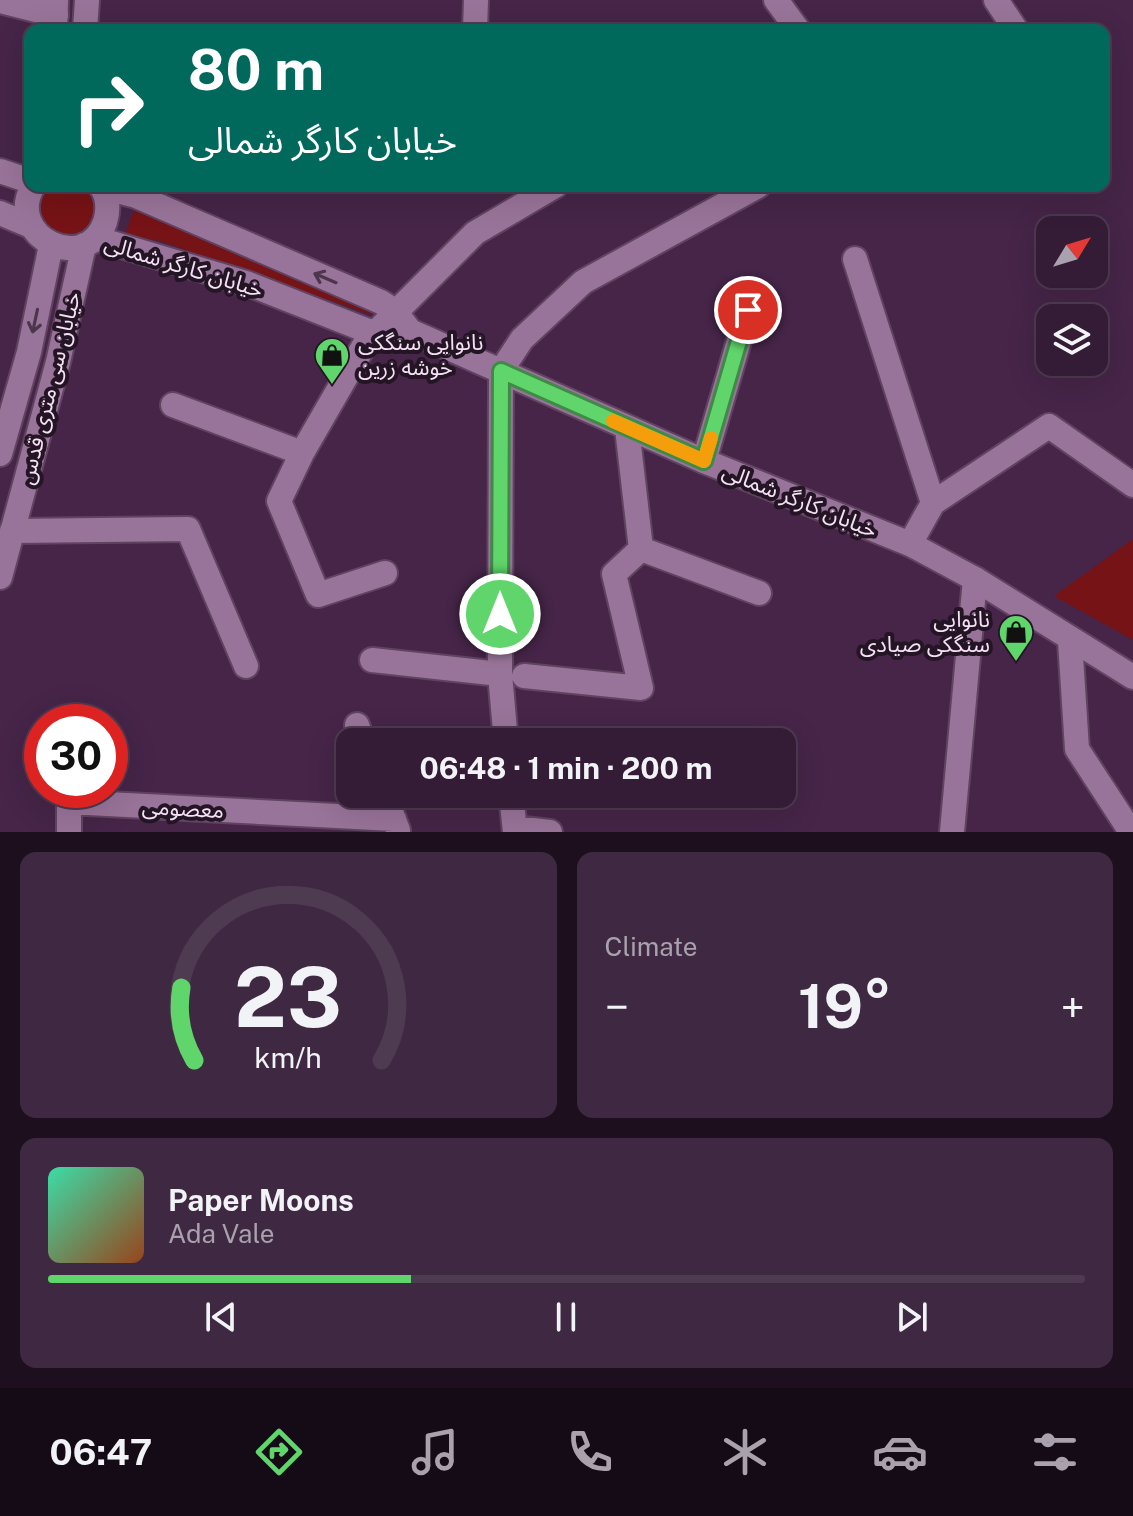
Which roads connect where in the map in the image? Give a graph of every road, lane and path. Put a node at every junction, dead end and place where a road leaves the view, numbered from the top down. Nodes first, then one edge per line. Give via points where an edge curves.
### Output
1 (87, 0) edge
2 (476, 0) edge
3 (776, 0) edge
4 (996, 0) edge
5 (0, 1) edge
6 (56, 15) edge
7 (85, 24) edge
8 (475, 24) edge
9 (794, 24) edge
10 (1012, 24) edge
11 (0, 171) edge
12 (24, 180) edge
13 (29, 192) edge
14 (102, 192) edge
15 (122, 192) edge
16 (545, 192) edge
17 (747, 192) edge
18 (0, 213) edge
19 (31, 226) junction
20 (90, 241) junction
21 (51, 245) junction
22 (855, 259) dead end
23 (748, 310) dead end
24 (402, 321) junction
25 (378, 332) junction
26 (501, 371) junction
27 (173, 405) dead end
28 (627, 428) junction
29 (302, 453) junction
30 (0, 454) edge
31 (704, 461) junction
32 (1133, 485) edge
33 (933, 503) junction
34 (12, 531) junction
35 (910, 544) junction
36 (641, 549) junction
37 (385, 573) dead end
38 (0, 577) edge
39 (975, 579) junction
40 (759, 593) dead end
41 (1070, 641) junction
42 (372, 660) dead end
43 (246, 666) dead end
44 (512, 675) junction
45 (1133, 677) edge
46 (507, 728) edge
47 (128, 805) edge
48 (69, 808) edge
49 (513, 808) edge
50 (248, 822) edge
51 (396, 826) edge
52 (515, 830) edge
53 (69, 832) edge
54 (550, 832) edge
55 (952, 832) edge
56 (1131, 832) edge

1 - 7 street
2 - 8 street
3 - 9 street
4 - 10 street
5 - 6 street
11 - 12 street
13 - 19 street
14 - 20 street, خیابان سی متری قدس via 107,217
24 -> 15 street, خیابان کارگر شمالی
16 - 24 street via 475,233
17 - 26 street via 583,282 522,339
18 - 19 street
19 - 21 street
20 - 21 street, خیابان کارگر شمالی via 73,248
20 - 25 street, خیابان کارگر شمالی via 246,283
20 - 34 street, خیابان سی متری قدس
21 -> 30 street, خیابان سی متری قدس
22 - 33 street
23 - 31 street
24 - 25 street, خیابان کارگر شمالی
24 - 26 street, خیابان کارگر شمالی
25 - 29 street via 366,342
26 - 28 street, خیابان کارگر شمالی
26 - 44 street
27 - 29 street
28 - 31 street, خیابان کارگر شمالی
28 - 36 street
29 - 37 street via 279,501 318,595
31 - 35 street, خیابان کارگر شمالی
32 - 33 street via 1049,426
33 - 35 street
34 - 38 street, خیابان سی متری قدس
34 - 43 street via 188,529
35 - 39 street, خیابان کارگر شمالی
36 - 40 street
36 - 44 street via 614,574 641,688
39 - 41 street, خیابان کارگر شمالی
39 - 55 street
41 - 45 street, خیابان کارگر شمالی
41 - 56 street via 1077,749
42 - 44 street
44 - 46 street
47 - 50 street, معصومی
48 - 53 street
49 - 52 street
50 - 51 street, معصومی
52 - 54 street

